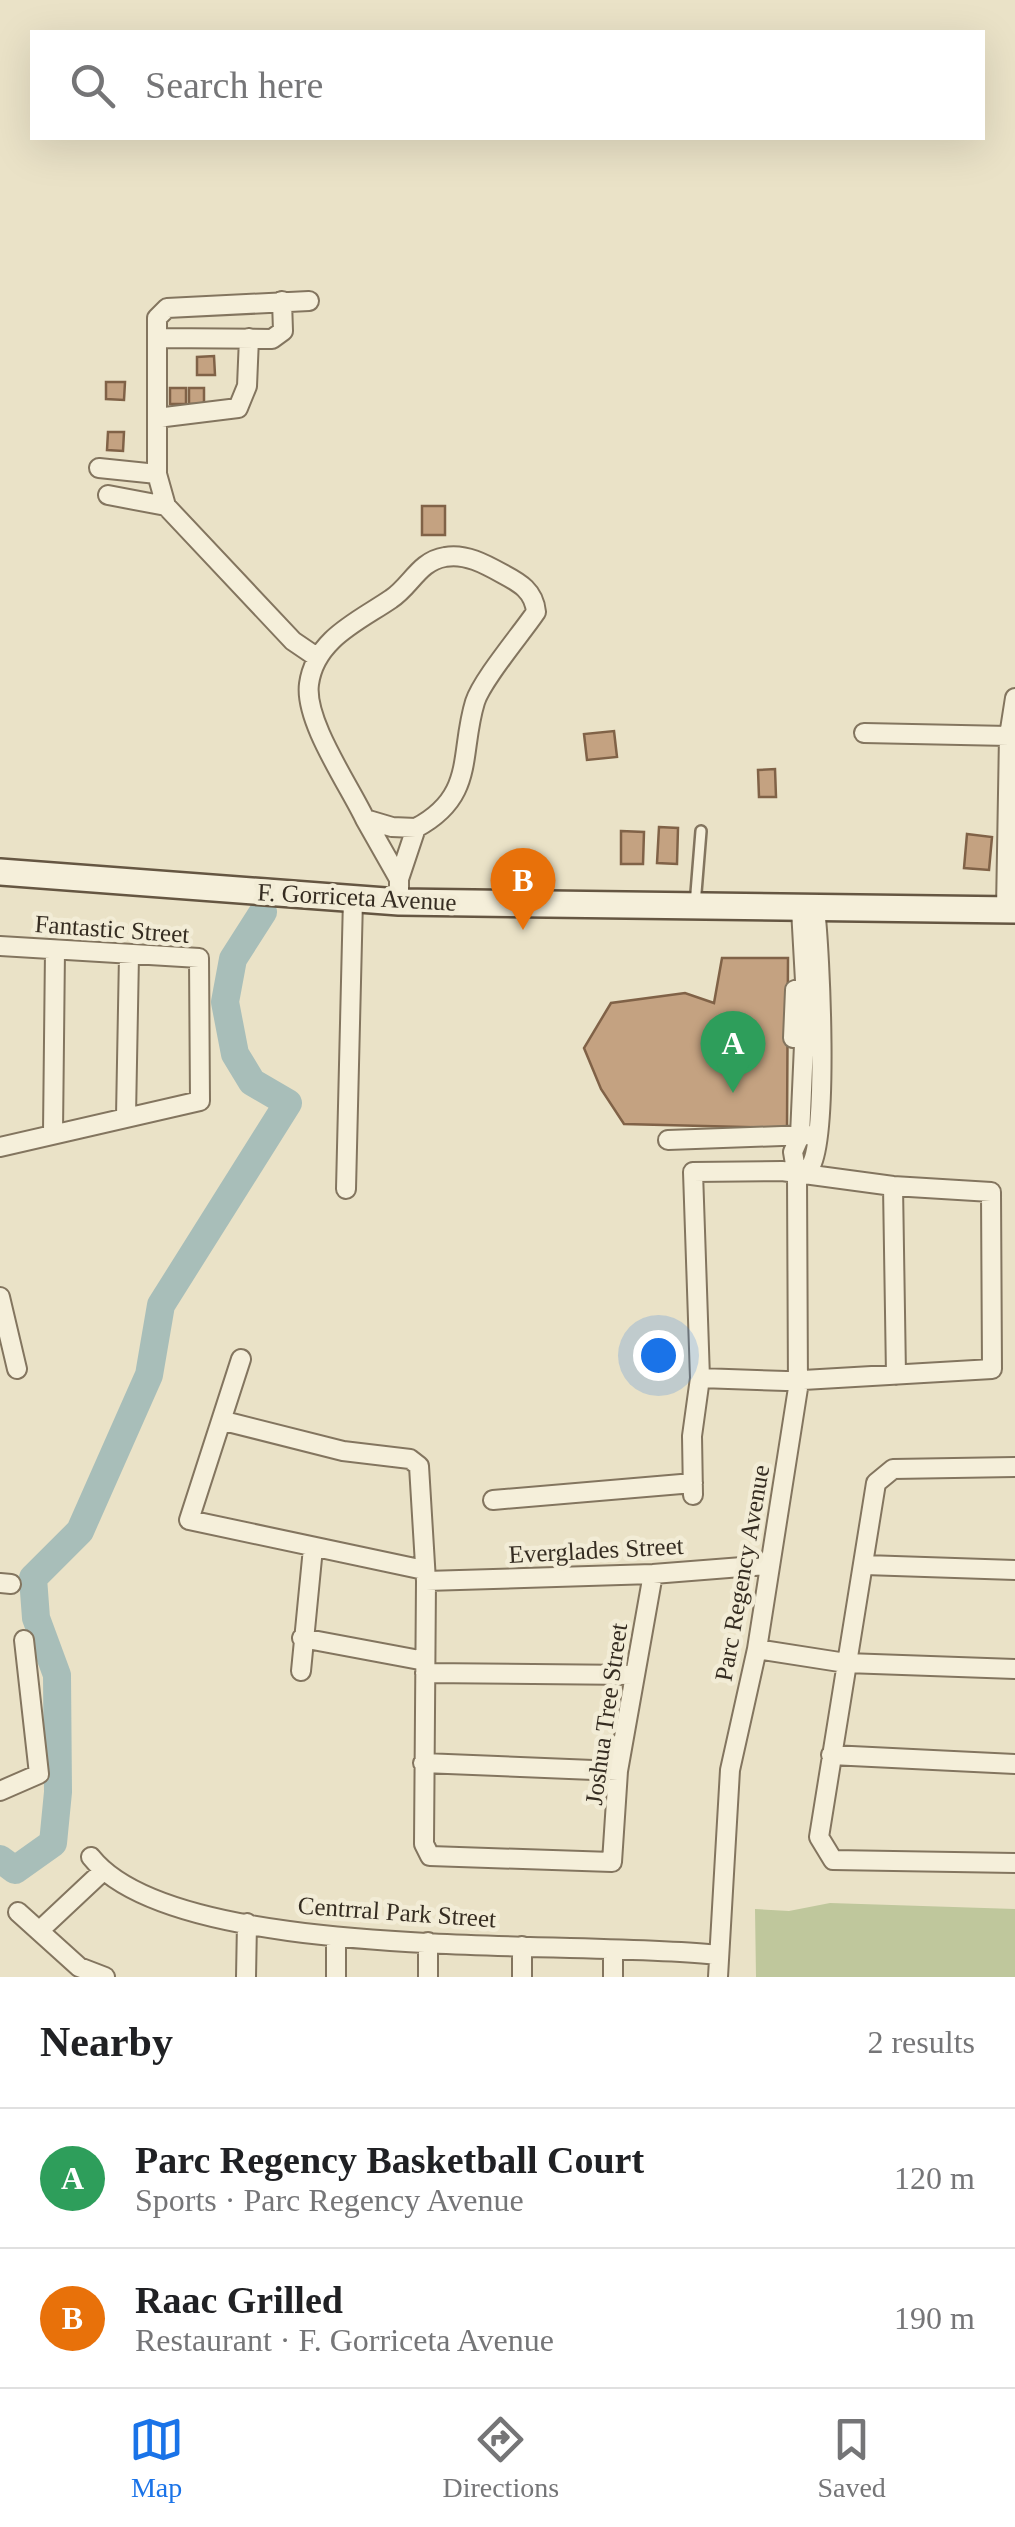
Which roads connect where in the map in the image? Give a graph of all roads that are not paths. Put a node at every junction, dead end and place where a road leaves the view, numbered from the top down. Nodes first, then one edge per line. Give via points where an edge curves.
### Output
1 (309, 300) dead end
2 (282, 301) junction
3 (159, 338) junction
4 (248, 338) junction
5 (157, 418) junction
6 (99, 468) dead end
7 (157, 474) junction
8 (108, 495) dead end
9 (166, 506) junction
10 (318, 658) junction
11 (1015, 698) edge
12 (864, 733) dead end
13 (1009, 736) junction
14 (364, 819) junction
15 (416, 828) junction
16 (702, 831) dead end
17 (1011, 836) edge
18 (0, 872) edge
19 (399, 891) junction
20 (353, 899) junction
21 (695, 908) junction
22 (808, 909) junction
23 (1010, 909) edge
24 (0, 946) edge
25 (55, 950) junction
26 (129, 955) junction
27 (813, 986) junction
28 (126, 1116) junction
29 (54, 1132) junction
30 (804, 1136) junction
31 (668, 1140) dead end
32 (0, 1146) edge
33 (798, 1176) junction
34 (893, 1186) junction
35 (346, 1189) dead end
36 (0, 1297) edge
37 (242, 1359) dead end
38 (10, 1361) edge
39 (896, 1375) junction
40 (700, 1378) junction
41 (797, 1381) junction
42 (224, 1421) junction
43 (1015, 1467) edge
44 (493, 1500) dead end
45 (313, 1548) junction
46 (768, 1565) junction
47 (865, 1565) junction
48 (1015, 1570) edge
49 (653, 1574) junction
50 (425, 1575) junction
51 (302, 1638) junction
52 (24, 1640) dead end
53 (757, 1650) junction
54 (846, 1662) junction
55 (425, 1666) junction
56 (1015, 1670) edge
57 (300, 1671) dead end
58 (634, 1675) junction
59 (831, 1754) junction
60 (423, 1762) junction
61 (1015, 1764) edge
62 (618, 1770) junction
63 (0, 1791) edge
64 (1015, 1863) edge
65 (18, 1912) dead end
66 (247, 1923) junction
67 (39, 1931) junction
68 (336, 1938) junction
69 (428, 1942) junction
70 (522, 1946) junction
71 (612, 1950) junction
72 (718, 1955) junction
73 (105, 1977) edge
74 (246, 1977) edge
75 (336, 1977) edge
76 (428, 1977) edge
77 (522, 1977) edge
78 (613, 1977) edge
79 (718, 1977) edge

1 - 2 street
2 - 3 street via 167,308 157,318
2 - 4 street via 284,331
3 - 4 street
3 - 5 street
4 - 5 street via 247,386 238,408
5 - 7 street
6 - 7 street
7 - 9 street
8 - 9 street
9 - 10 street
10 - 14 street via 309,684 315,718
10 - 15 street via 341,630 393,598 432,560 449,555 520,582 534,598 536,612 475,702 465,774 434,818
11 - 13 street
12 - 13 street
13 - 17 street
14 - 15 street
14 - 19 street
15 - 19 street
16 - 21 lane
17 - 23 street
18 - 20 main road, F. Gorriceta Avenue
19 - 20 main road, F. Gorriceta Avenue
19 - 21 main road, F. Gorriceta Avenue
20 - 35 street
21 - 22 main road, F. Gorriceta Avenue
22 - 23 main road, F. Gorriceta Avenue
22 - 27 street
24 - 25 street, Fantastic Street
25 - 26 street, Fantastic Street
25 - 29 street
26 - 28 street
26 - 28 street, Fantastic Street via 198,958 200,1101
27 - 30 street
27 - 30 street via 794,990 793,1005
28 - 29 street
29 - 32 street
30 - 31 street
30 - 33 street via 810,1167
33 - 34 street
33 - 40 street via 693,1172
33 - 41 street, Parc Regency Avenue
34 - 39 street
34 - 39 street via 991,1192 992,1369
36 - 38 street
37 - 42 street
39 - 41 street
40 - 41 street
40 - 44 street via 693,1489
41 - 46 street, Parc Regency Avenue
42 - 45 street, Everglades Street via 188,1519
42 - 50 street via 417,1463
43 - 47 street via 893,1469 876,1483
45 - 50 street, Everglades Street
45 - 51 street
46 - 49 street, Everglades Street
46 - 53 street, Parc Regency Avenue
47 - 48 street
47 - 54 street
49 - 50 street, Everglades Street
49 - 58 street, Joshua Tree Street
50 - 55 street
51 - 55 street
51 - 57 street
52 - 63 street via 39,1774
53 - 54 street
53 - 72 street, Parc Regency Avenue via 730,1770
54 - 56 street
54 - 59 street
55 - 58 street
55 - 60 street
58 - 62 street, Joshua Tree Street
59 - 61 street
59 - 64 street via 819,1837 833,1860
60 - 62 street
60 - 62 street, Joshua Tree Street via 427,1855 612,1862
65 - 67 street
66 - 67 street, Centrral Park Street via 151,1899 97,1864
66 - 68 street, Centrral Park Street
66 - 74 street
67 - 73 street via 79,1967
68 - 69 street, Centrral Park Street
68 - 75 street
69 - 70 street, Centrral Park Street
69 - 76 street
70 - 71 street, Centrral Park Street
70 - 77 street
71 - 72 street, Centrral Park Street
71 - 78 street
72 - 79 street, Parc Regency Avenue

